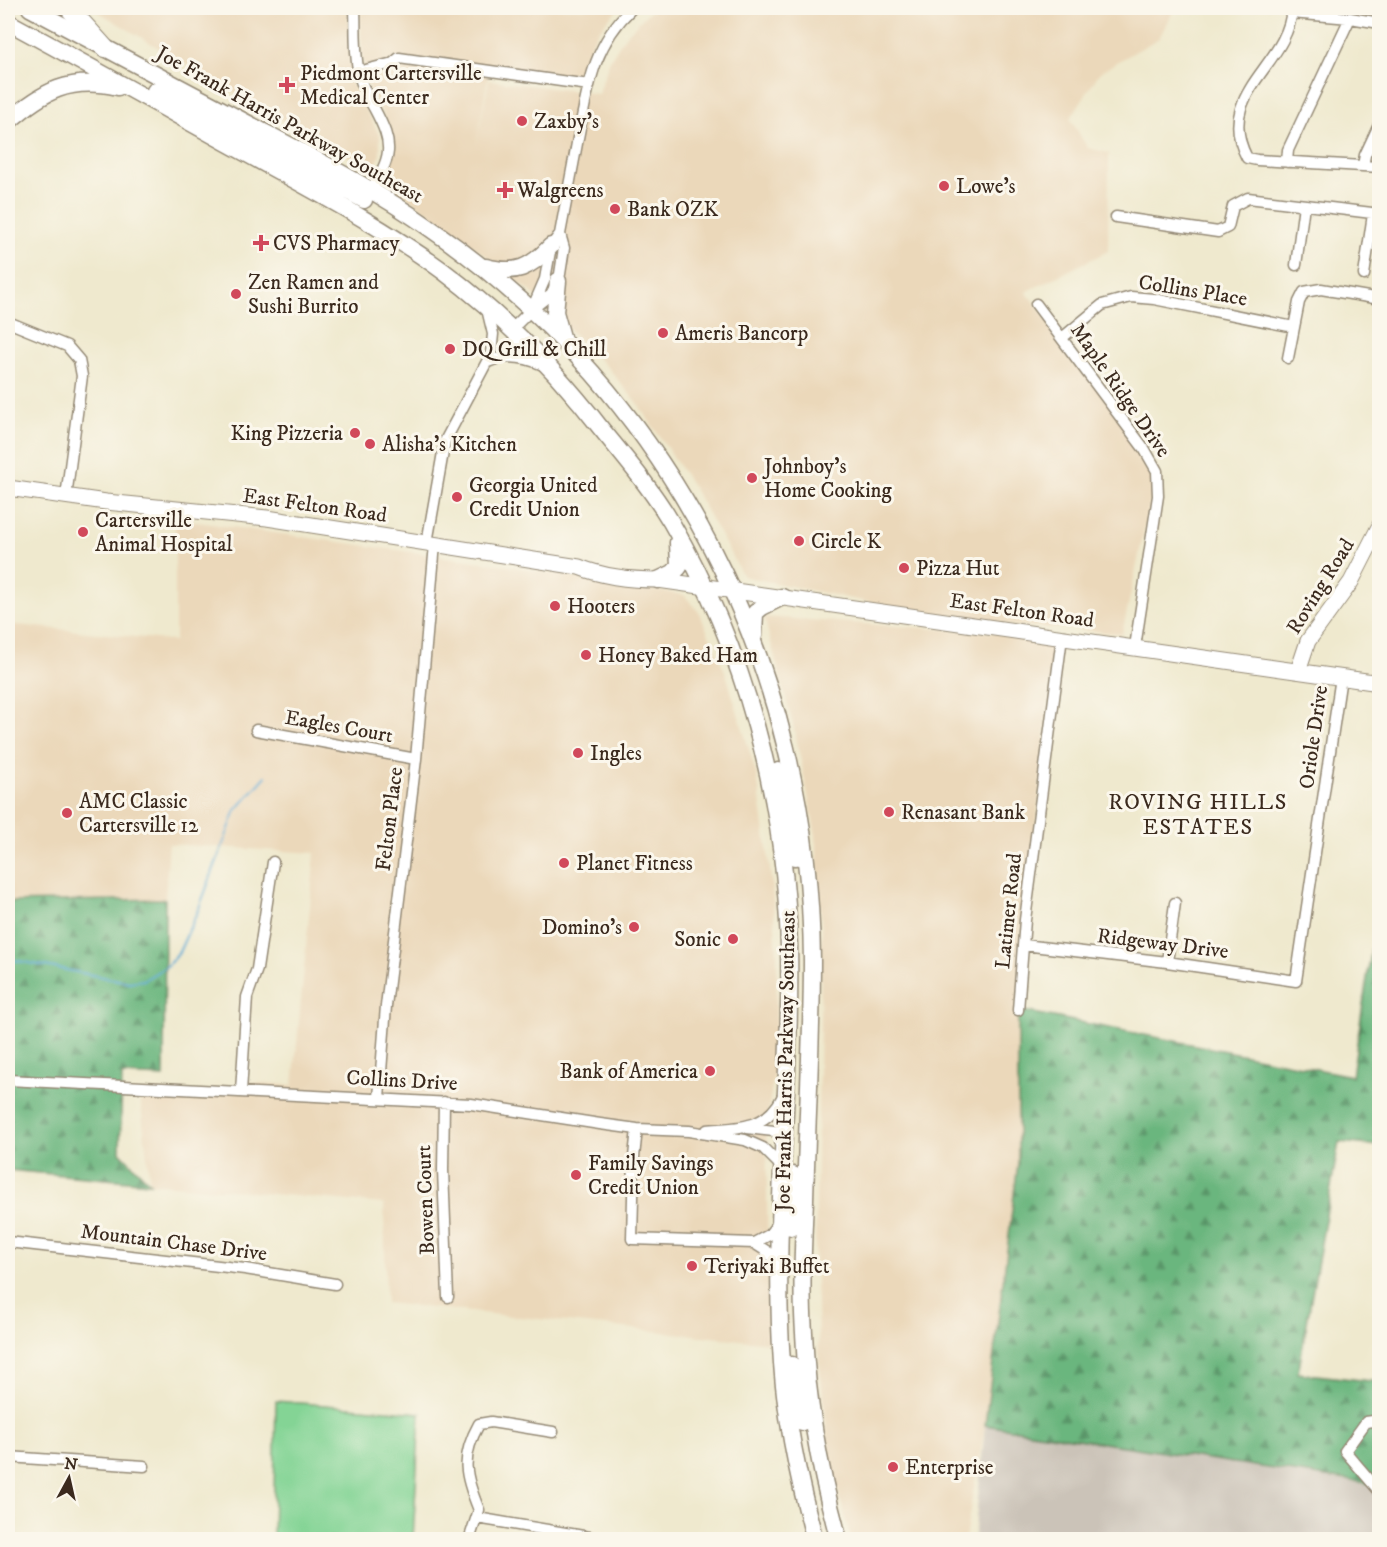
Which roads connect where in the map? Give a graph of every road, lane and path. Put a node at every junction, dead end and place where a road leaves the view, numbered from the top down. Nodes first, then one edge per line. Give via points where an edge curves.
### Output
1 (30, 8) edge
2 (69, 8) edge
3 (355, 8) edge
4 (632, 8) edge
5 (1292, 10) edge
6 (1350, 18) junction
7 (8, 22) edge
8 (1380, 23) edge
9 (105, 48) junction
10 (358, 72) junction
11 (106, 75) junction
12 (589, 85) junction
13 (136, 92) junction
14 (8, 122) edge
15 (1380, 123) edge
16 (1287, 162) junction
17 (1363, 166) junction
18 (1380, 167) edge
19 (364, 201) junction
20 (1304, 205) junction
21 (1376, 214) edge
22 (1116, 217) dead end
23 (555, 240) junction
24 (1296, 265) dead end
25 (481, 266) junction
26 (1364, 275) dead end
27 (558, 281) junction
28 (1380, 299) edge
29 (1036, 304) dead end
30 (485, 305) junction
31 (531, 309) junction
32 (8, 322) edge
33 (1294, 327) junction
34 (512, 329) junction
35 (1062, 338) junction
36 (564, 341) junction
37 (1288, 358) dead end
38 (488, 362) junction
39 (550, 368) junction
40 (8, 488) edge
41 (66, 497) junction
42 (1380, 525) edge
43 (678, 535) junction
44 (431, 544) junction
45 (657, 580) junction
46 (718, 588) junction
47 (782, 597) junction
48 (1062, 637) junction
49 (755, 646) junction
50 (1135, 647) junction
51 (1298, 671) junction
52 (1341, 677) junction
53 (1380, 683) edge
54 (256, 730) dead end
55 (416, 759) junction
56 (273, 862) dead end
57 (784, 873) junction
58 (1174, 903) dead end
59 (811, 926) junction
60 (1024, 945) junction
61 (1167, 962) junction
62 (1296, 981) joint
63 (1018, 1010) dead end
64 (8, 1080) edge
65 (241, 1092) junction
66 (785, 1092) junction
67 (379, 1098) junction
68 (444, 1102) junction
69 (807, 1125) junction
70 (738, 1127) junction
71 (637, 1128) junction
72 (689, 1131) junction
73 (783, 1132) junction
74 (782, 1167) junction
75 (780, 1220) junction
76 (8, 1242) edge
77 (754, 1243) junction
78 (779, 1269) junction
79 (335, 1284) dead end
80 (448, 1297) dead end
81 (780, 1327) junction
82 (807, 1370) junction
83 (1380, 1420) edge
84 (553, 1432) dead end
85 (8, 1457) edge
86 (144, 1467) dead end
87 (1380, 1492) edge
88 (477, 1518) junction
89 (469, 1539) edge
90 (606, 1539) edge
91 (814, 1539) edge
92 (829, 1539) edge
93 (840, 1539) edge

1 - 9 main road, Joe Frank Harris Parkway Southeast
2 - 9 highway
3 - 10 street
4 - 12 street via 605,42
5 - 6 street
5 - 16 street via 1285,36 1247,91 1238,131 1247,158
6 - 8 street
6 - 16 street via 1288,150
7 - 11 main road, Joe Frank Harris Parkway Southeast
9 - 19 main road, Joe Frank Harris Parkway Southeast
10 - 12 street via 399,58
10 - 19 street via 389,140 385,165
11 - 13 main road, Joe Frank Harris Parkway Southeast
11 - 19 main road via 149,88 195,109
12 - 23 street
13 - 14 main road via 93,83 66,85 31,102
13 - 19 main road, Joe Frank Harris Parkway Southeast
15 - 17 street
16 - 17 street
17 - 18 street
19 - 25 main road, Joe Frank Harris Parkway Southeast via 430,228
19 - 30 main road, Joe Frank Harris Parkway Southeast via 417,253
20 - 21 street
20 - 22 street via 1248,198 1233,206 1228,227 1218,232
20 - 24 street
21 - 26 street
23 - 25 main road via 531,264 515,270
23 - 27 street via 564,248
23 - 31 street via 545,279
25 - 31 main road, Joe Frank Harris Parkway Southeast
27 - 31 street via 551,294
27 - 36 main road via 555,312
28 - 33 street via 1321,289 1304,292
29 - 35 street, Maple Ridge Drive
30 - 34 main road, Joe Frank Harris Parkway Southeast
30 - 38 street via 493,334
31 - 34 street
31 - 36 main road, Joe Frank Harris Parkway Southeast
32 - 41 street via 63,343 80,364 82,385
33 - 35 street, Collins Place via 1131,297 1102,305
33 - 37 street
34 - 39 main road, Joe Frank Harris Parkway Southeast
35 - 50 street, Maple Ridge Drive via 1125,421 1157,471 1158,496
36 - 46 main road, Joe Frank Harris Parkway Southeast via 615,399 691,507
38 - 39 street via 502,357 525,358
38 - 44 street, Felton Place via 445,441
39 - 43 main road, Joe Frank Harris Parkway Southeast via 640,478
40 - 41 street, East Felton Road
41 - 44 street, East Felton Road via 267,518
42 - 51 street, Roving Road via 1351,582 1308,641
43 - 45 main road via 679,567
43 - 46 main road, Joe Frank Harris Parkway Southeast
44 - 45 street, East Felton Road via 579,567 594,564 633,570
44 - 55 street, Felton Place
45 - 46 street, East Felton Road
46 - 47 street, East Felton Road
46 - 49 main road, Joe Frank Harris Parkway Southeast
46 - 57 main road, Joe Frank Harris Parkway Southeast via 757,729
46 - 59 main road via 766,723 787,810 805,923
47 - 48 street, East Felton Road
47 - 49 main road via 755,613
48 - 50 street, East Felton Road
48 - 60 street, Latimer Road via 1039,798
49 - 59 main road, Joe Frank Harris Parkway Southeast via 792,776 805,852
50 - 51 street, East Felton Road
51 - 52 street, East Felton Road
52 - 53 street, East Felton Road
52 - 62 street, Oriole Drive
54 - 55 street, Eagles Court
55 - 67 street, Felton Place via 386,1006
56 - 65 street via 257,969 247,997
57 - 66 main road, Joe Frank Harris Parkway Southeast via 789,946
57 - 69 main road via 794,896 802,978 798,1117 800,1123
58 - 61 street
59 - 69 main road, Joe Frank Harris Parkway Southeast
60 - 61 street, Ridgeway Drive
60 - 63 street, Latimer Road
61 - 62 street, Ridgeway Drive
64 - 65 street, Collins Drive
65 - 67 street, Collins Drive
66 - 70 street via 769,1117
66 - 73 main road, Joe Frank Harris Parkway Southeast
67 - 68 street, Collins Drive
68 - 71 street, Collins Drive
68 - 80 street, Bowen Court via 442,1170
69 - 82 main road, Joe Frank Harris Parkway Southeast via 802,1264
70 - 72 street
70 - 73 street
71 - 72 street, Collins Drive
71 - 77 street via 632,1239
72 - 74 street, Collins Drive via 752,1142
73 - 74 main road, Joe Frank Harris Parkway Southeast
73 - 82 main road via 794,1143 791,1293 797,1347
74 - 75 main road, Joe Frank Harris Parkway Southeast
75 - 77 street via 768,1235
75 - 78 main road, Joe Frank Harris Parkway Southeast
76 - 79 street, Mountain Chase Drive via 245,1269
77 - 78 street via 772,1256
78 - 81 main road, Joe Frank Harris Parkway Southeast
81 - 91 main road, Joe Frank Harris Parkway Southeast via 791,1435
81 - 92 main road via 791,1359 810,1468
82 - 93 main road, Joe Frank Harris Parkway Southeast via 819,1460
83 - 87 street via 1366,1422 1344,1451
84 - 88 street via 491,1422 479,1424 469,1445 466,1468 479,1510
85 - 86 street
88 - 89 street
88 - 90 street

